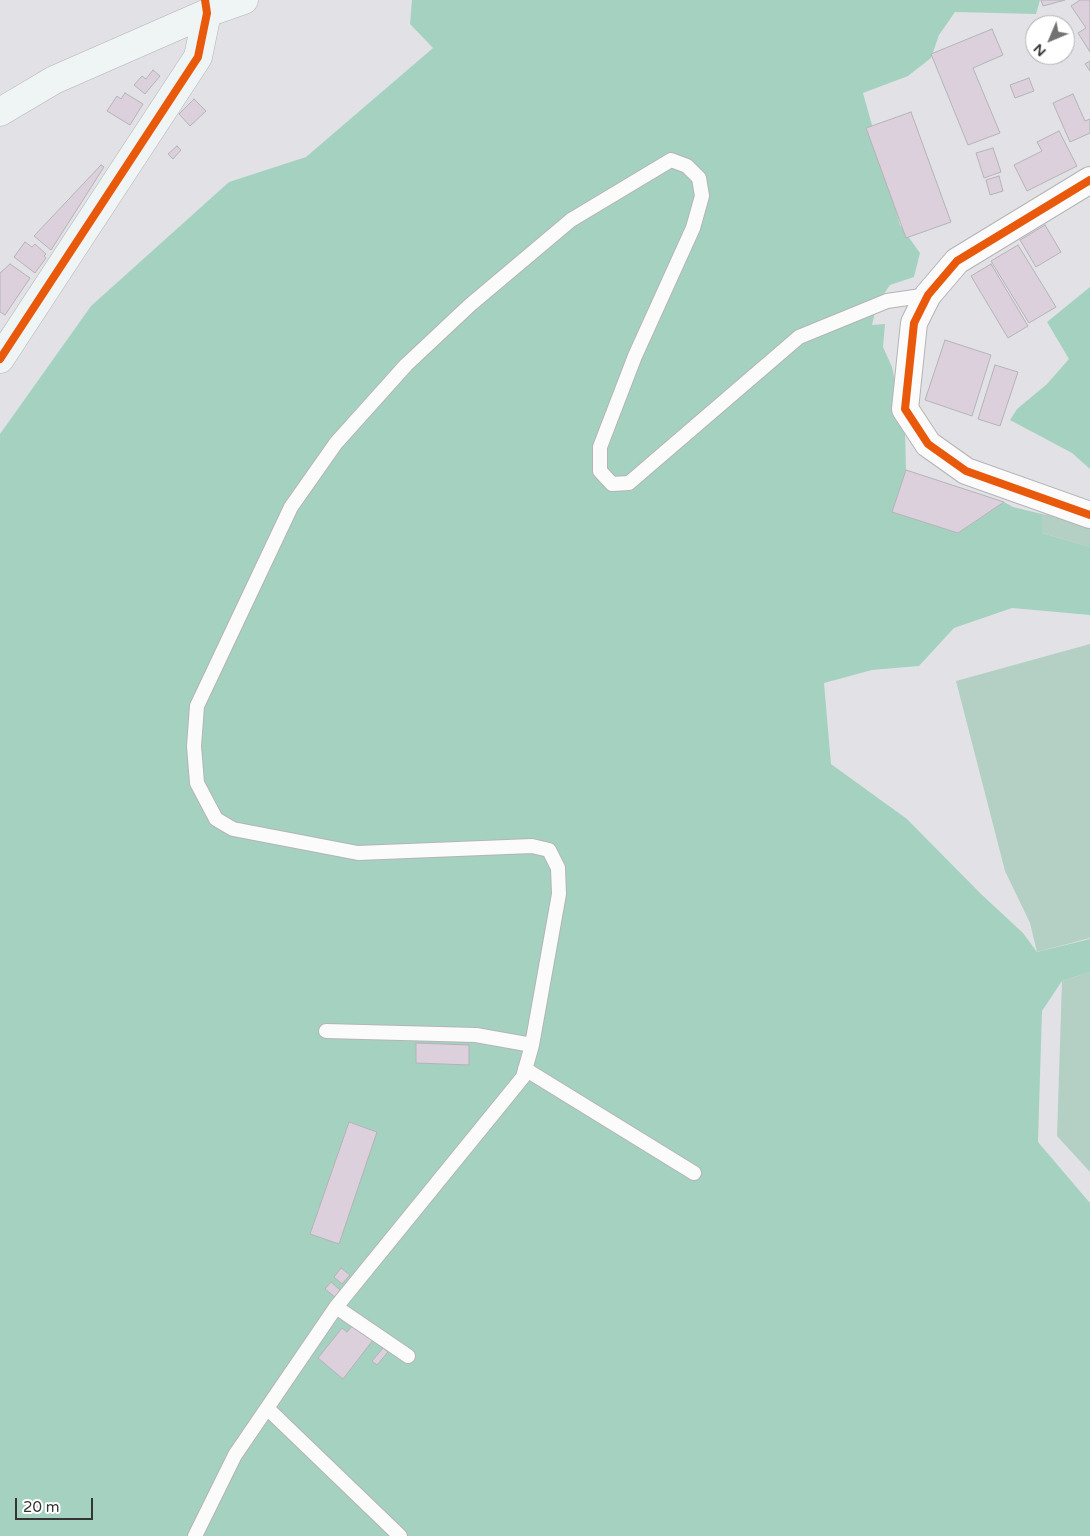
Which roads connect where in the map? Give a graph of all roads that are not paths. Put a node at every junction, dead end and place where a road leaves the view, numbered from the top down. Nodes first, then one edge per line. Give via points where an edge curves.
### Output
1 (244, 0) edge
2 (206, 6) edge
3 (0, 112) edge
4 (1090, 180) edge
5 (928, 295) junction
6 (0, 359) edge
7 (1090, 515) edge
8 (326, 1030) dead end
9 (532, 1045) junction
10 (525, 1069) junction
11 (694, 1173) dead end
12 (336, 1307) junction
13 (408, 1356) dead end
14 (267, 1408) junction
15 (195, 1536) edge
16 (400, 1536) edge

1 - 2 street
2 - 3 street via 54,80
2 - 6 street via 198,57
4 - 5 street via 957,260
5 - 7 street via 914,323 905,409 928,444 966,471
5 - 9 lane via 887,300 800,338 629,483 612,484 600,471 600,447 635,356 693,228 702,196 698,178 687,166 672,160 571,220 470,305 406,365 336,443 291,507 197,706 194,746 197,783 216,819 232,830 358,853 532,846 549,850 558,868 559,894
8 - 9 lane via 476,1035
9 - 10 lane
10 - 11 lane
10 - 12 lane via 523,1077
12 - 13 lane
12 - 14 lane
14 - 15 lane via 235,1455
14 - 16 lane

